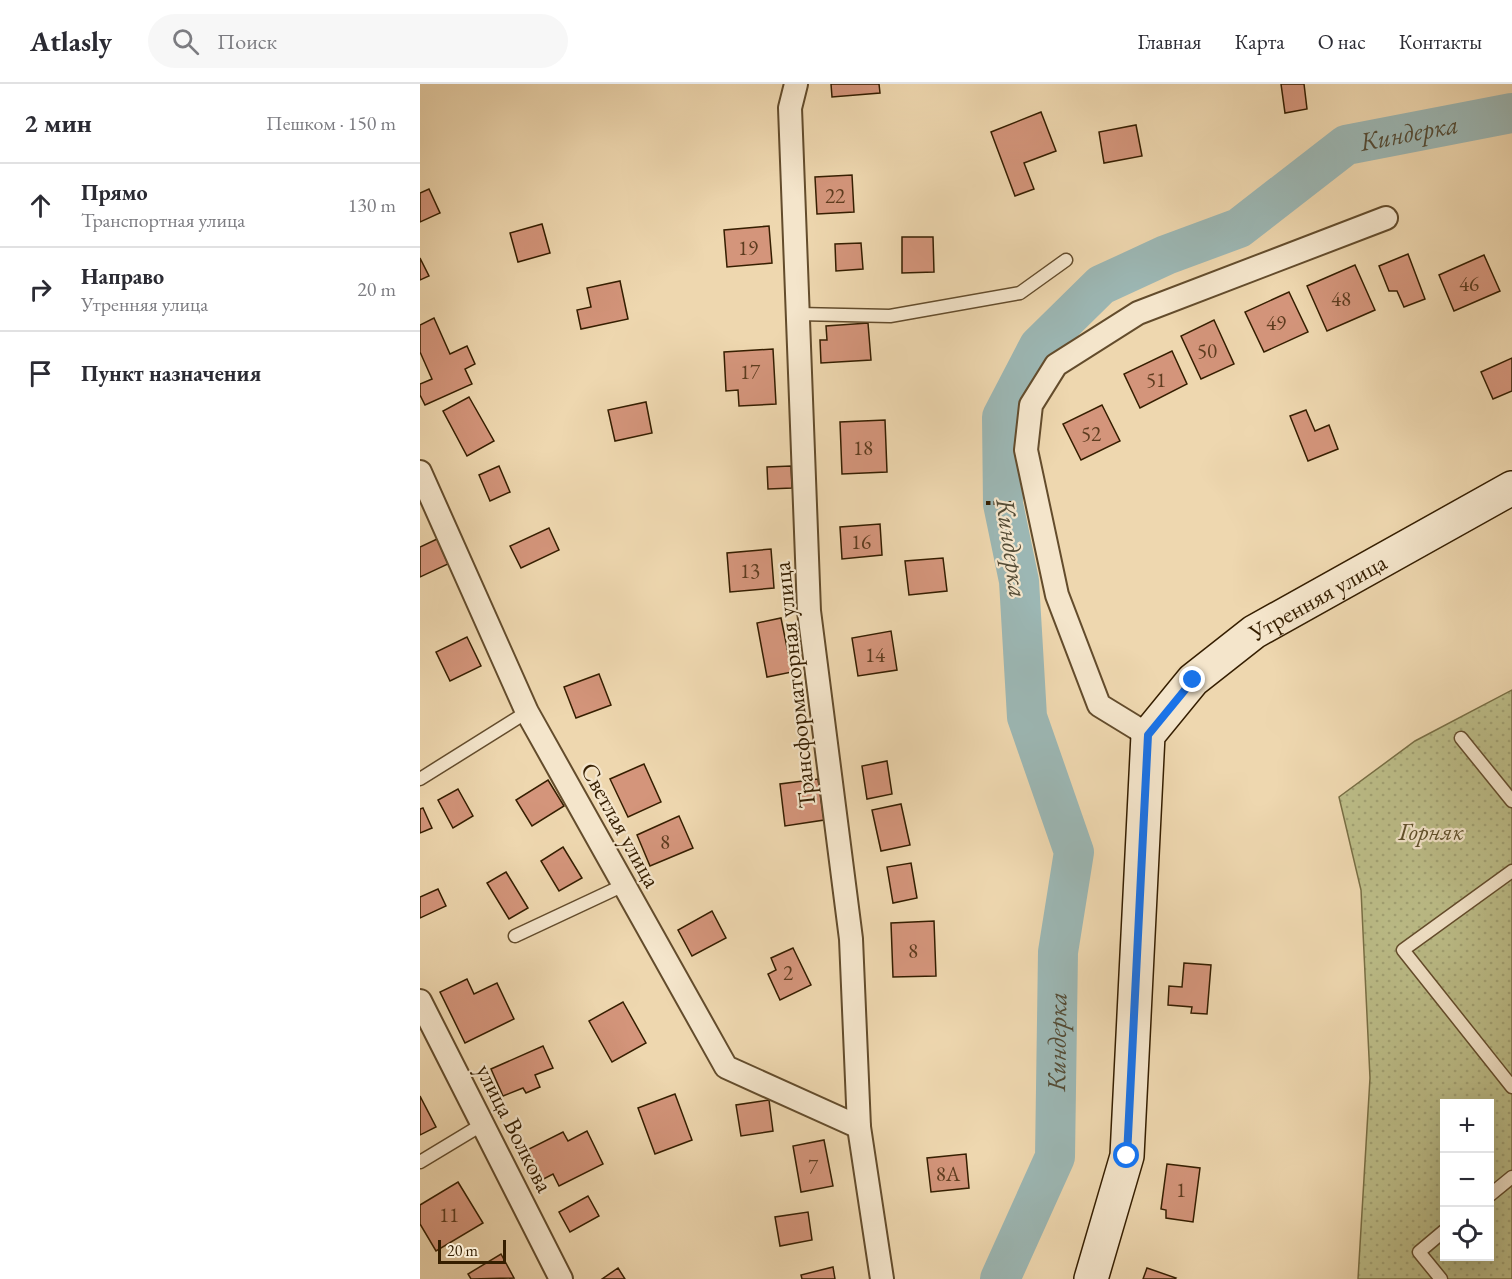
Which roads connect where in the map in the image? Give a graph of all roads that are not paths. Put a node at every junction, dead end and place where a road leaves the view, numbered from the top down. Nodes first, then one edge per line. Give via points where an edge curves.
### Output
1 (796, 84) edge
2 (1386, 218) dead end
3 (1066, 261) dead end
4 (798, 314) junction
5 (420, 472) edge
6 (1512, 489) edge
7 (527, 712) junction
8 (1148, 735) junction
9 (1461, 738) dead end
10 (420, 779) edge
11 (1512, 801) edge
12 (1512, 871) edge
13 (624, 885) junction
14 (515, 936) dead end
15 (420, 1001) edge
16 (1512, 1087) edge
17 (483, 1124) junction
18 (859, 1127) junction
19 (420, 1162) edge
20 (1512, 1177) edge
21 (1494, 1192) edge
22 (1440, 1234) edge
23 (561, 1279) edge
24 (882, 1279) edge
25 (1090, 1279) edge
26 (1441, 1279) edge

1 - 4 street, Трансформаторная улица via 789,108
2 - 8 street via 1138,312 1056,365 1031,405 1026,450 1057,595 1099,705
3 - 4 lane via 1020,293 890,316
4 - 18 street, Трансформаторная улица via 810,611 851,939
5 - 7 street, Светлая улица
6 - 8 street, Утренняя улица via 1254,632 1193,680
7 - 10 lane
7 - 13 street, Светлая улица
8 - 25 street via 1127,1156
9 - 11 lane
12 - 16 lane via 1403,950
13 - 14 lane
13 - 18 street, Светлая улица via 726,1067
15 - 17 street, улица Волкова
17 - 19 lane
17 - 23 street, улица Волкова
18 - 24 street, Трансформаторная улица
20 - 21 lane
22 - 26 lane via 1419,1252

